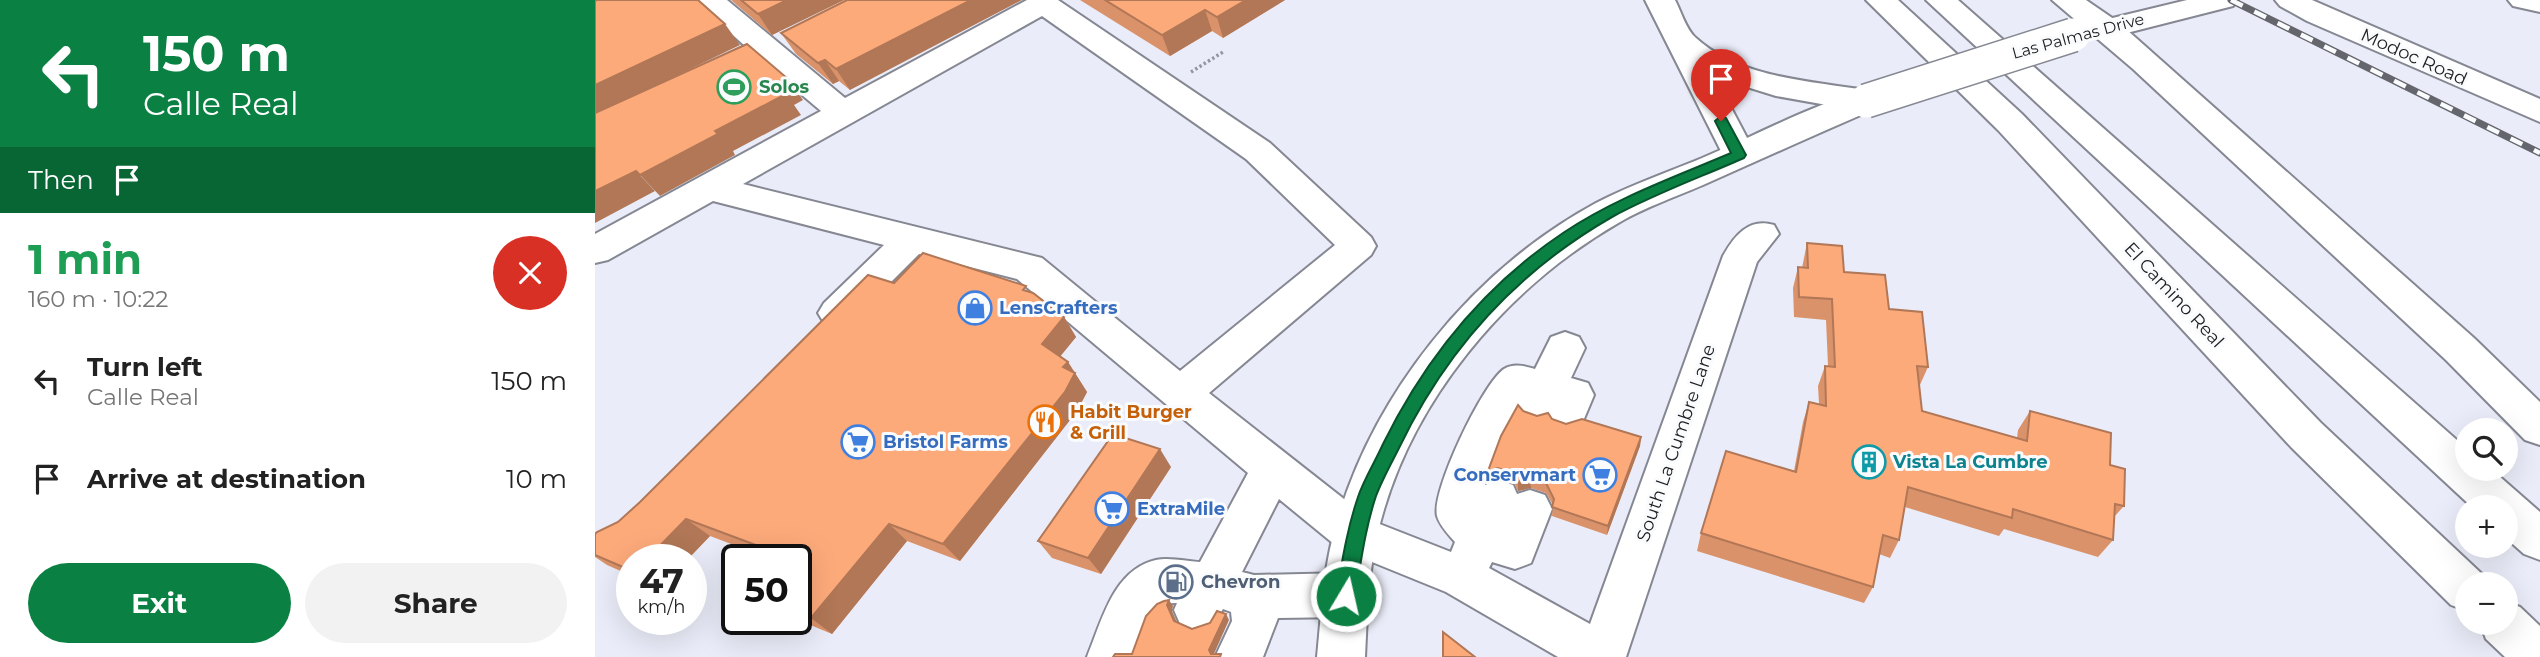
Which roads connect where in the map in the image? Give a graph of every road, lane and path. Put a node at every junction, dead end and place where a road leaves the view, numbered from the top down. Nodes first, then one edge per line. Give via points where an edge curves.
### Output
1 (709, 0) edge
2 (1660, 0) edge
3 (1881, 0) edge
4 (1941, 0) edge
5 (2067, 0) edge
6 (2223, 0) edge
7 (2290, 0) edge
8 (2523, 0) edge
9 (1041, 1) edge
10 (2540, 3) edge
11 (2090, 32) junction
12 (1682, 43) junction
13 (776, 47) junction
14 (680, 90) edge
15 (1866, 101) junction
16 (2540, 111) edge
17 (844, 114) junction
18 (1739, 155) junction
19 (711, 188) junction
20 (1761, 234) dead end
21 (913, 238) junction
22 (595, 250) edge
23 (809, 342) edge
24 (1565, 348) dead end
25 (1181, 394) junction
26 (2540, 427) edge
27 (2306, 435) junction
28 (1273, 469) junction
29 (2489, 495) edge
30 (2518, 521) edge
31 (1493, 531) junction
32 (1356, 535) junction
33 (2540, 540) edge
34 (2455, 578) edge
35 (1346, 596) junction
36 (2455, 596) edge
37 (1221, 597) junction
38 (2492, 635) edge
39 (2515, 635) edge
40 (1111, 657) edge
41 (1238, 657) edge
42 (1341, 657) edge
43 (1602, 657) edge
44 (2512, 657) edge
45 (2538, 657) edge

1 - 13 main road
2 - 12 main road
3 - 27 main road, El Camino Real via 2010,122
4 - 29 main road
5 - 11 main road
6 - 11 main road, Las Palmas Drive
7 - 16 main road, Modoc Road
8 - 10 main road
9 - 17 main road
9 - 25 main road via 1258,150 1359,246
11 - 15 main road, Las Palmas Drive, bridge
11 - 26 main road via 2460,349
12 - 15 main road via 1723,69 1776,86
12 - 18 main road
13 - 14 main road
13 - 17 main road
15 - 18 main road, Las Palmas Drive
17 - 19 main road
18 - 32 main road, Las Palmas Drive via 1610,212 1569,236 1493,298 1425,384 1368,494
19 - 21 main road
19 - 22 main road
20 - 43 main road, South La Cumbre Lane via 1741,256
21 - 23 main road
21 - 25 main road via 1029,268
24 - 31 main road via 1550,402 1517,381 1502,400 1470,465 1458,514
25 - 28 main road
27 - 34 main road, El Camino Real
27 - 36 main road
28 - 32 main road
28 - 37 main road
30 - 33 main road
31 - 32 main road
31 - 43 main road
32 - 35 main road, Las Palmas Drive
35 - 37 main road
35 - 42 main road, Las Palmas Drive
37 - 40 main road via 1158,581 1137,595
37 - 41 main road via 1255,623
38 - 44 main road
39 - 45 main road

